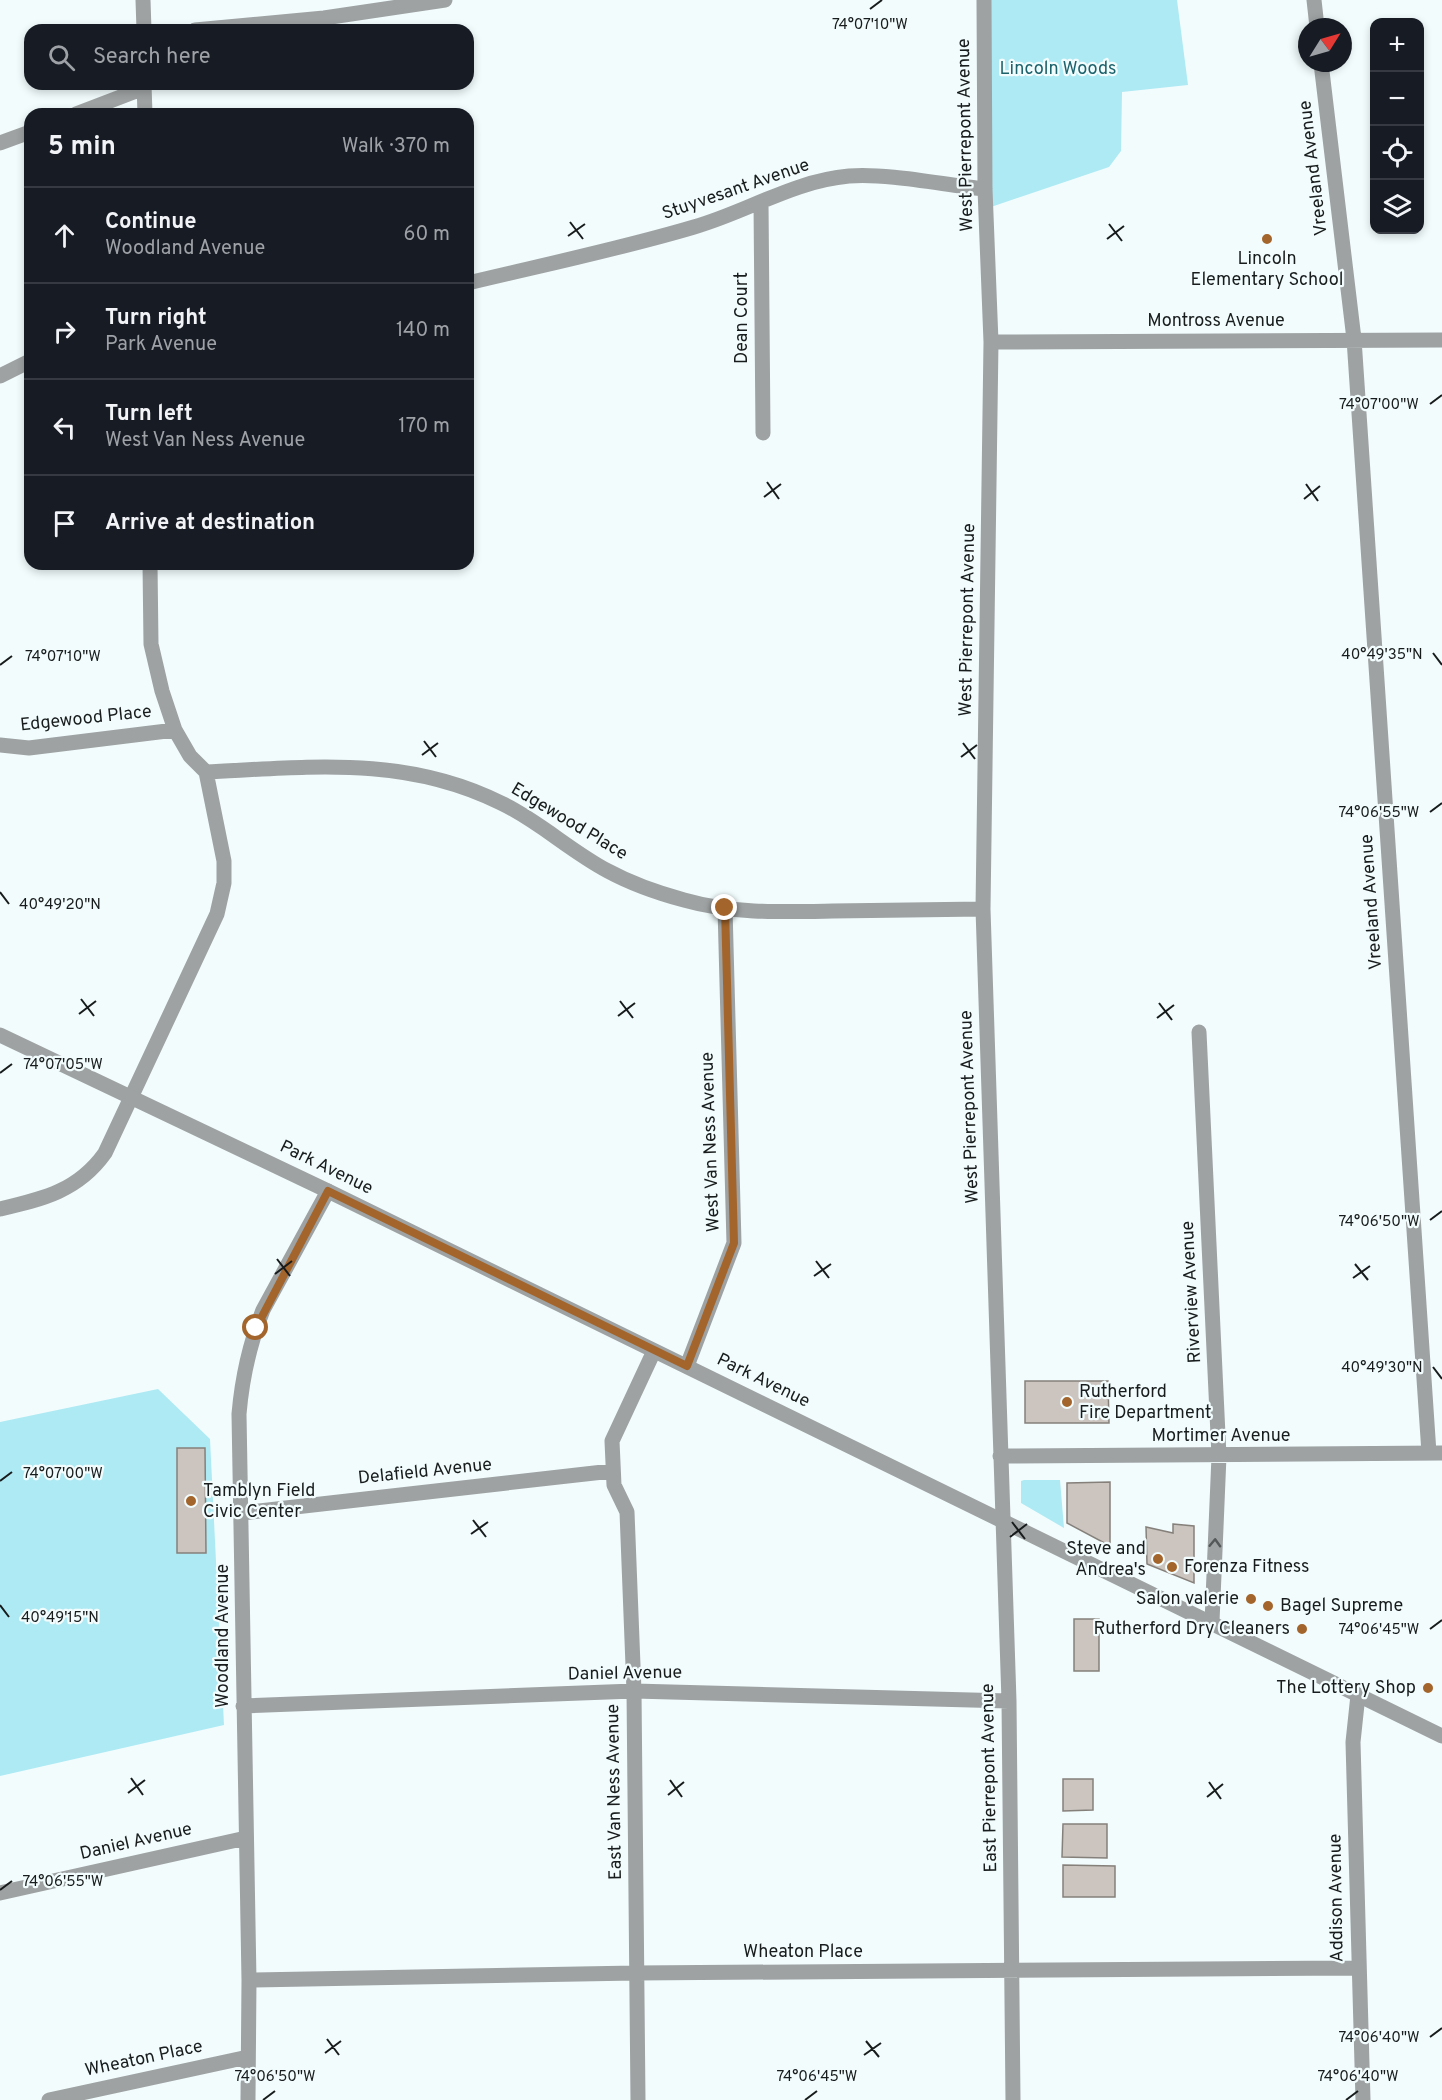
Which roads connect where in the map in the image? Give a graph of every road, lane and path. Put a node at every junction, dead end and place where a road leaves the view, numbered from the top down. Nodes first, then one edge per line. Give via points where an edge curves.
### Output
1 (143, 0) edge
2 (444, 0) edge
3 (984, 0) edge
4 (1314, 0) edge
5 (1316, 18) edge
6 (144, 24) edge
7 (260, 24) edge
8 (1322, 72) edge
9 (134, 90) edge
10 (144, 90) edge
11 (91, 108) edge
12 (145, 108) edge
13 (24, 134) edge
14 (0, 143) edge
15 (985, 189) junction
16 (761, 202) junction
17 (474, 282) edge
18 (1354, 339) junction
19 (1442, 340) edge
20 (991, 342) junction
21 (24, 364) edge
22 (0, 376) edge
23 (763, 433) dead end
24 (150, 570) edge
25 (175, 730) junction
26 (0, 745) edge
27 (206, 772) junction
28 (725, 908) junction
29 (983, 909) junction
30 (1199, 1032) dead end
31 (0, 1035) edge
32 (132, 1096) junction
33 (328, 1191) junction
34 (0, 1209) edge
35 (654, 1351) junction
36 (687, 1366) junction
37 (1435, 1453) edge
38 (1000, 1456) junction
39 (1219, 1456) junction
40 (612, 1472) junction
41 (242, 1513) junction
42 (1003, 1519) junction
43 (1212, 1622) junction
44 (634, 1691) junction
45 (1358, 1695) junction
46 (1009, 1701) junction
47 (243, 1706) junction
48 (1442, 1736) edge
49 (246, 1838) junction
50 (0, 1893) edge
51 (1358, 1968) junction
52 (1013, 1971) junction
53 (636, 1973) junction
54 (249, 1980) junction
55 (248, 2057) junction
56 (49, 2100) edge
57 (248, 2100) edge
58 (638, 2100) edge
59 (1013, 2100) edge
60 (1363, 2100) edge

1 - 6 street
2 - 7 street
3 - 15 street, West Pierrepont Avenue
4 - 5 street
8 - 18 street, Vreeland Avenue
9 - 11 street
10 - 12 street
13 - 14 street
15 - 16 street, Stuyvesant Avenue via 848,176 781,191
15 - 20 street, West Pierrepont Avenue
16 - 17 street, Stuyvesant Avenue via 697,227
16 - 23 street, Dean Court
18 - 19 street, Montross Avenue
18 - 20 street, Montross Avenue
18 - 37 street, Vreeland Avenue
20 - 29 street, West Pierrepont Avenue
21 - 22 street
24 - 25 street via 151,644
25 - 26 street, Edgewood Place via 29,748
25 - 27 street via 190,756
27 - 28 street, Edgewood Place via 352,766 428,776 500,802 606,871 642,887
27 - 32 street via 224,861 218,914
28 - 29 street, Edgewood Place via 763,912
28 - 36 street, West Van Ness Avenue via 734,1243
29 - 38 street, West Pierrepont Avenue
30 - 39 street, Riverview Avenue
31 - 32 street, Park Avenue
32 - 33 street, Park Avenue
32 - 34 street via 105,1153 91,1172 53,1194
33 - 35 street, Park Avenue
33 - 41 street, Woodland Avenue via 256,1328 241,1388 239,1414
35 - 36 street, Park Avenue
35 - 40 street, East Van Ness Avenue via 612,1441
36 - 42 street, Park Avenue
37 - 39 street, Mortimer Avenue
38 - 39 street, Mortimer Avenue
38 - 42 street, East Pierrepont Avenue
43 -> 39 street, Riverview Avenue
40 - 41 street, Delafield Avenue
40 - 44 street, East Van Ness Avenue via 627,1512
41 - 47 street, Woodland Avenue
42 - 43 street, Park Avenue
42 - 46 street, East Pierrepont Avenue
43 - 45 street, Park Avenue
44 - 46 street, Daniel Avenue
44 - 47 street, Daniel Avenue
44 - 53 street, East Van Ness Avenue
45 - 48 street, Park Avenue
45 - 51 street, Addison Avenue via 1353,1742
46 - 52 street, East Pierrepont Avenue
47 - 49 street, Woodland Avenue
49 - 50 street, Daniel Avenue
49 - 54 street, Woodland Avenue
51 - 52 street, Wheaton Place
51 - 60 street, Addison Avenue
52 - 53 street, Wheaton Place
52 - 59 street, East Pierrepont Avenue
53 - 54 street, Wheaton Place
53 - 58 street, East Van Ness Avenue
54 - 55 street, Woodland Avenue
55 - 56 street, Wheaton Place
55 - 57 street, Woodland Avenue

